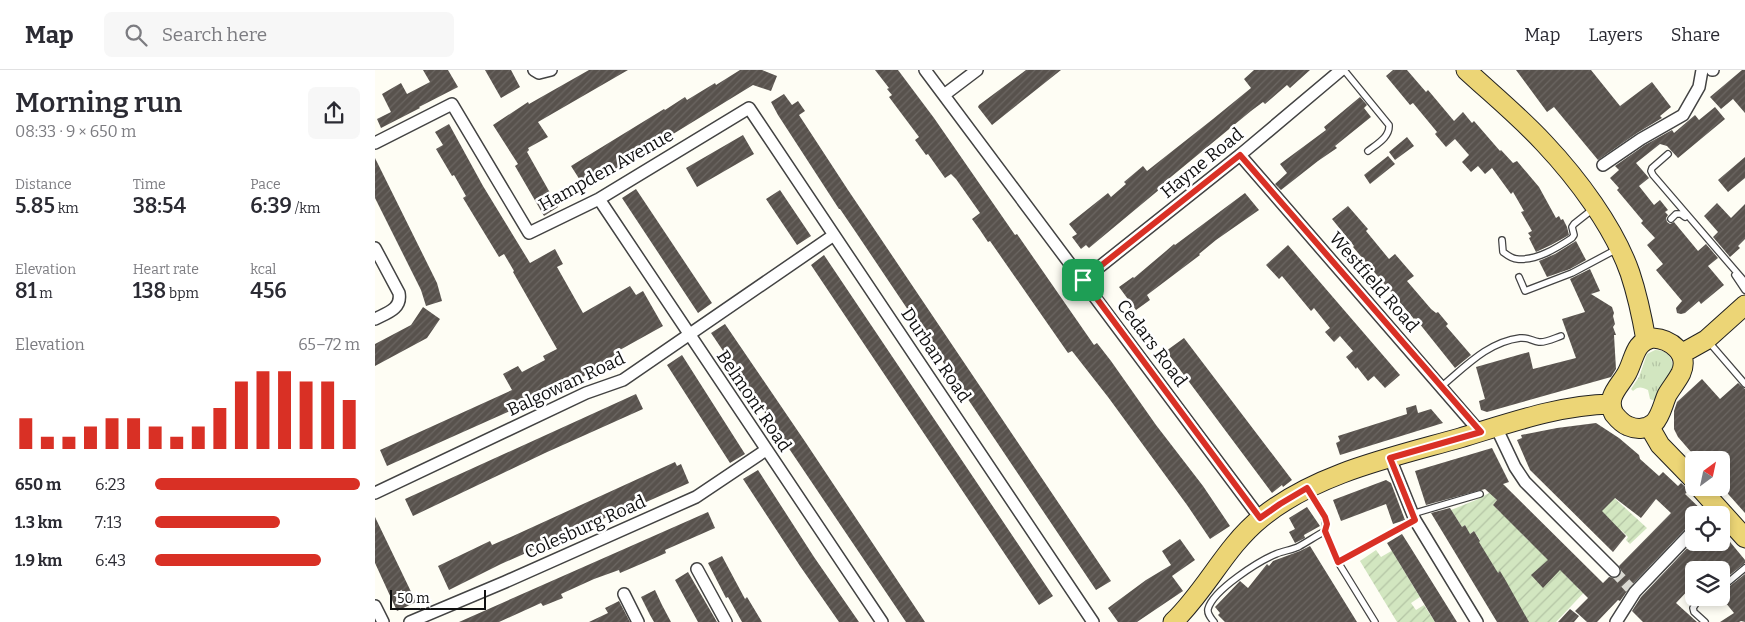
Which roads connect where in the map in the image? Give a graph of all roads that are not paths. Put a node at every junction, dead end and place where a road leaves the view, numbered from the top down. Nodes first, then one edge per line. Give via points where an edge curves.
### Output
1 (534, 70) edge
2 (551, 70) edge
3 (925, 70) edge
4 (977, 70) edge
5 (1342, 70) edge
6 (1466, 70) edge
7 (1702, 70) edge
8 (944, 95) junction
9 (749, 108) joint
10 (375, 143) edge
11 (1368, 151) dead end
12 (1668, 154) dead end
13 (1240, 155) junction
14 (1603, 165) dead end
15 (599, 198) junction
16 (1595, 208) junction
17 (1671, 219) dead end
18 (834, 235) junction
19 (1502, 240) dead end
20 (375, 248) edge
21 (1619, 248) junction
22 (1519, 277) dead end
23 (1083, 280) junction
24 (1745, 282) edge
25 (1745, 290) edge
26 (1745, 305) edge
27 (375, 319) edge
28 (689, 334) junction
29 (1561, 336) dead end
30 (1646, 340) junction
31 (1706, 340) junction
32 (1681, 354) junction
33 (1745, 384) edge
34 (1442, 386) junction
35 (1611, 404) junction
36 (1649, 426) junction
37 (1488, 430) junction
38 (766, 450) junction
39 (1390, 458) junction
40 (1685, 471) edge
41 (1307, 488) junction
42 (375, 493) edge
43 (1480, 494) dead end
44 (1414, 517) junction
45 (1260, 518) junction
46 (1730, 525) edge
47 (1325, 531) junction
48 (1745, 538) edge
49 (1685, 539) edge
50 (1338, 562) junction
51 (1745, 568) edge
52 (697, 569) dead end
53 (1614, 571) tunnel mouth
54 (1730, 580) edge
55 (624, 594) dead end
56 (375, 606) edge
57 (1694, 606) edge
58 (1176, 621) edge
59 (383, 622) edge
60 (410, 622) edge
61 (638, 622) edge
62 (727, 622) edge
63 (882, 622) edge
64 (1093, 622) edge
65 (1214, 622) edge
66 (1375, 622) edge
67 (1477, 622) edge
68 (1616, 622) edge
69 (1705, 622) edge

1 - 2 street via 539,73
3 - 8 street, Cedars Road
4 - 8 street
5 - 11 lane via 1389,124 1386,136
5 - 13 street, Hayne Road
6 - 16 main road via 1544,143
7 - 14 street via 1699,87 1683,115
8 - 23 street, Cedars Road
9 - 15 street, Hampden Avenue
9 - 18 street, Durban Road
10 - 15 street, Hampden Avenue via 452,104 529,233
12 - 24 lane via 1651,172
13 - 23 street, Hayne Road
13 - 34 street, Westfield Road
15 - 28 street, Belmont Road
16 - 19 lane via 1574,224 1572,238 1536,257 1511,258 1503,252
16 - 21 main road
17 - 25 lane via 1681,214
18 - 28 street, Balgowan Road
18 - 64 street, Durban Road
20 - 27 street via 400,300 393,310
21 - 22 lane via 1572,273 1525,291
21 - 30 main road via 1632,281
23 - 45 street, Cedars Road
26 - 31 main road
28 - 38 street, Belmont Road
28 - 42 street, Balgowan Road via 623,380 586,393
29 - 34 lane via 1542,342 1517,338 1493,346
30 - 32 main road via 1669,341
30 - 35 main road via 1637,347
31 - 32 main road
31 - 33 lane
32 - 36 main road via 1681,374 1659,416
34 - 37 street, Westfield Road
35 - 36 main road via 1621,422 1636,429
35 - 37 main road via 1555,410
36 - 40 main road via 1660,446
37 - 39 main road
37 - 53 street, Westfield Road via 1525,482
38 - 60 street, Colesburg Road via 696,497
38 - 63 street, Belmont Road
39 - 41 main road
39 - 44 street
41 - 45 main road
41 - 47 lane via 1325,517
43 - 44 lane
44 - 50 lane
44 - 67 street
45 - 58 main road via 1231,548
46 - 48 main road
47 - 50 lane
47 - 65 lane via 1236,577 1209,607 1208,612
49 - 68 street via 1633,590
50 - 66 lane
51 - 54 lane
52 - 62 street
55 - 61 street
56 - 59 street
57 - 69 lane via 1694,612

